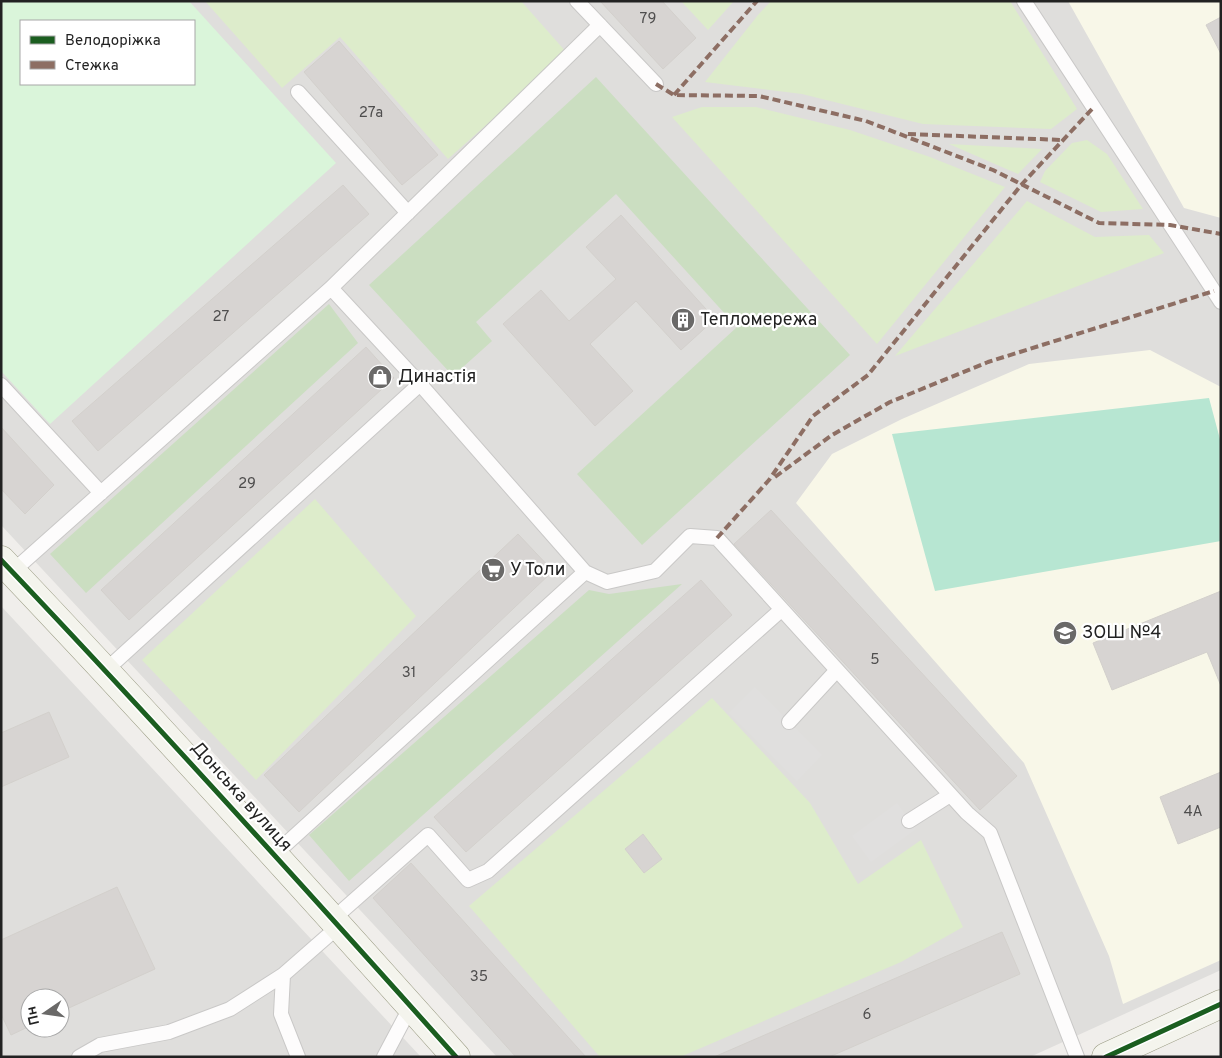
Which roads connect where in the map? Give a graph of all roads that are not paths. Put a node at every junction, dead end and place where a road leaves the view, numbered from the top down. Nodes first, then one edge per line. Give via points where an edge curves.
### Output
1 (577, 1) edge
2 (1024, 1) edge
3 (600, 25) junction
4 (656, 84) dead end
5 (298, 92) dead end
6 (408, 213) junction
7 (331, 288) junction
8 (1221, 302) edge
9 (420, 384) junction
10 (1, 385) edge
11 (101, 493) junction
12 (7, 566) edge
13 (585, 572) junction
14 (782, 610) junction
15 (106, 670) junction
16 (837, 670) junction
17 (789, 722) dead end
18 (950, 795) junction
19 (909, 821) dead end
20 (275, 854) junction
21 (336, 922) junction
22 (283, 975) junction
23 (1221, 1004) edge
24 (411, 1006) junction
25 (79, 1057) edge
26 (298, 1057) edge
27 (384, 1057) edge
28 (456, 1057) edge
29 (1077, 1057) edge
30 (1106, 1057) edge

1 - 3 lane
2 - 8 lane
3 - 4 lane
3 - 6 lane
5 - 6 lane
6 - 7 lane
7 - 9 lane
7 - 11 lane
9 - 13 lane
9 - 15 lane
10 - 11 lane
11 - 12 lane
12 - 15 street, Донська вулиця
13 - 14 lane via 607,582 655,571 690,536 716,538
13 - 20 lane
14 - 16 lane
14 - 21 lane via 488,871 468,880 428,835
15 - 20 street, Донська вулиця
16 - 17 lane
16 - 18 lane
18 - 19 lane
18 - 29 lane via 990,833
20 - 21 street, Донська вулиця
21 - 22 lane
21 - 24 street, Донська вулиця
22 - 25 lane via 230,1009 169,1032 100,1045
22 - 26 lane via 281,1014
23 - 30 street
24 - 27 lane
24 - 28 street, Донська вулиця

